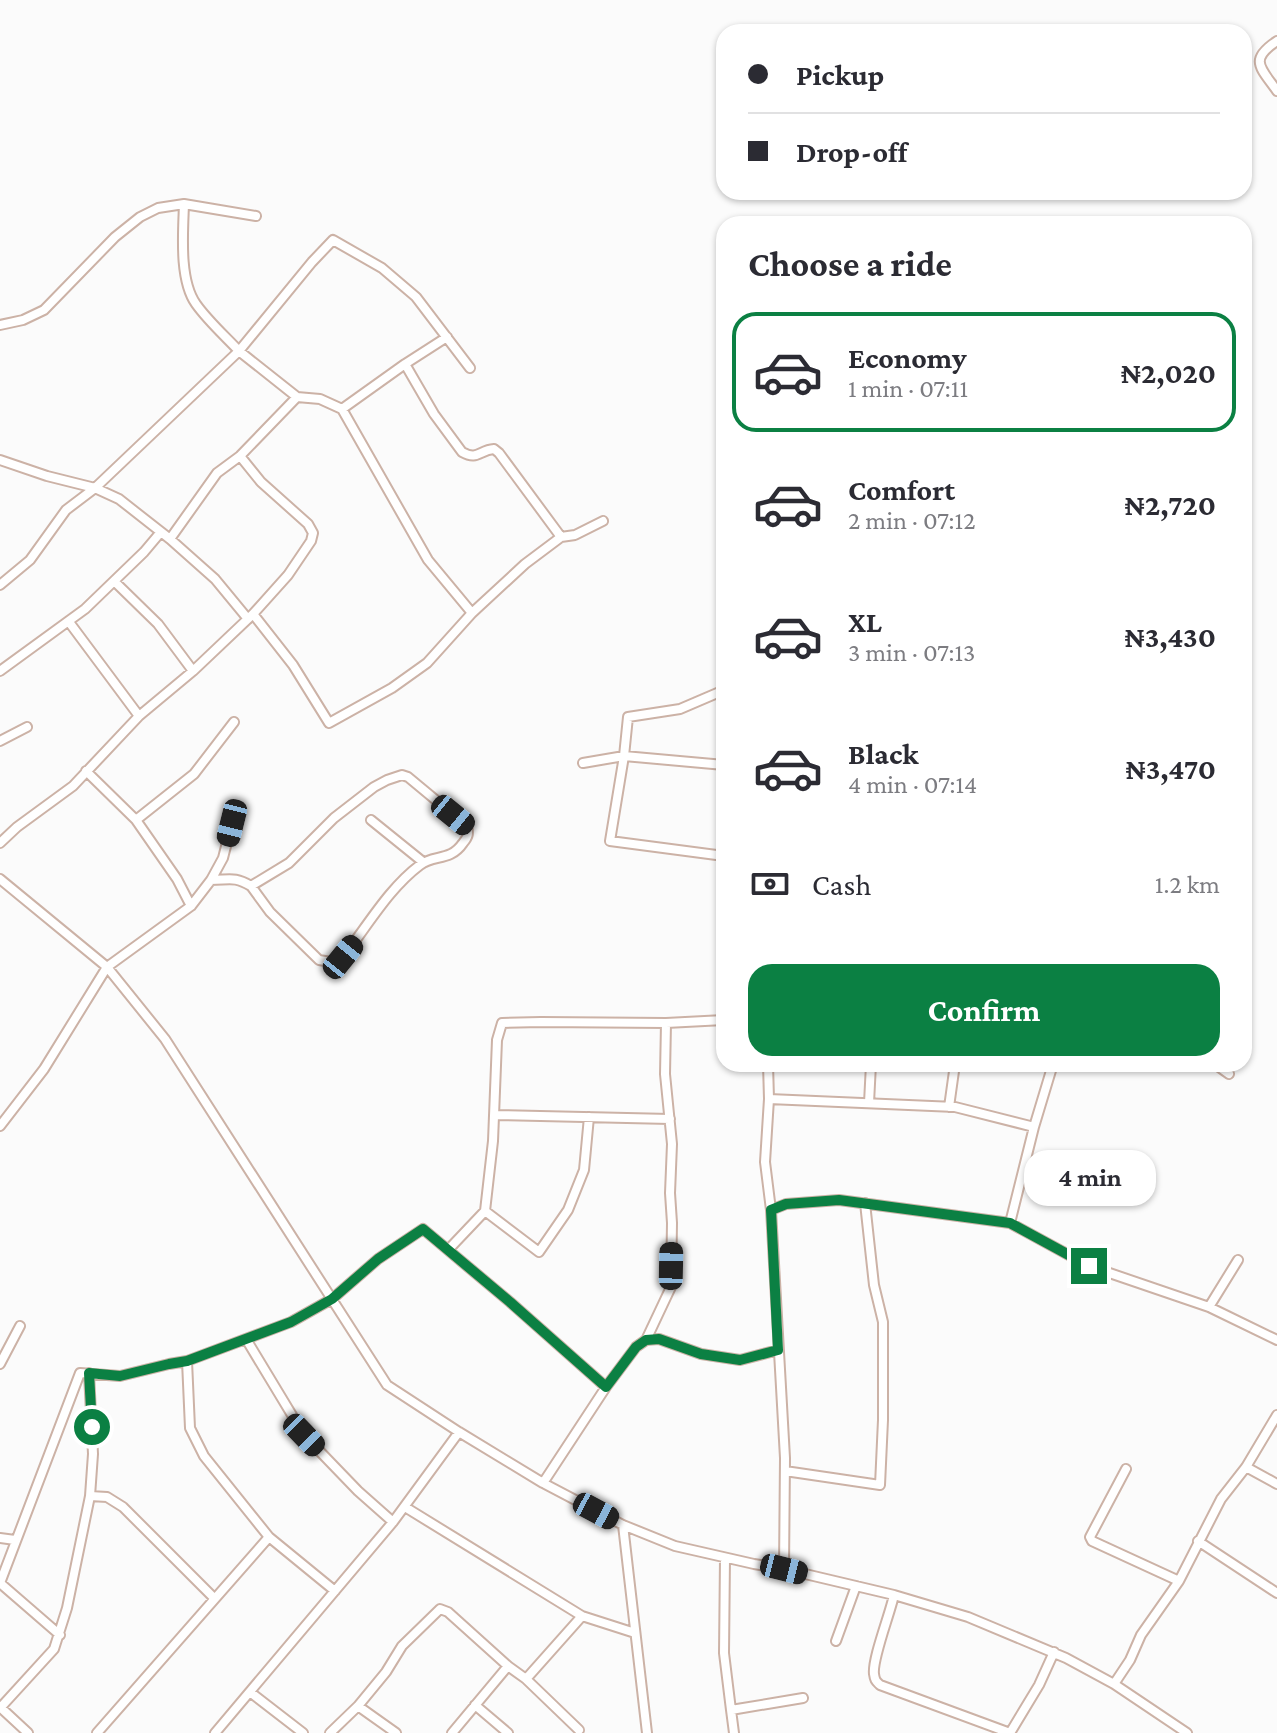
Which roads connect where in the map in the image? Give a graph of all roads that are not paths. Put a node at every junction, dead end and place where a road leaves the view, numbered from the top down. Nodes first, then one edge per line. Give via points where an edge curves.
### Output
1 (1277, 41) edge
2 (1277, 91) edge
3 (184, 204) junction
4 (256, 216) dead end
5 (0, 325) edge
6 (447, 337) junction
7 (239, 351) junction
8 (405, 364) junction
9 (470, 368) dead end
10 (297, 397) junction
11 (342, 409) junction
12 (240, 456) junction
13 (0, 460) edge
14 (95, 488) junction
15 (603, 521) dead end
16 (160, 533) junction
17 (561, 537) junction
18 (170, 539) junction
19 (115, 582) junction
20 (0, 585) edge
21 (472, 613) junction
22 (251, 616) junction
23 (69, 622) junction
24 (0, 671) edge
25 (193, 671) junction
26 (716, 694) edge
27 (139, 716) junction
28 (234, 722) dead end
29 (27, 727) dead end
30 (0, 741) edge
31 (624, 756) junction
32 (583, 763) dead end
33 (716, 764) edge
34 (86, 771) junction
35 (136, 820) junction
36 (371, 820) dead end
37 (232, 823) dead end
38 (0, 843) edge
39 (716, 855) edge
40 (423, 862) junction
41 (0, 879) edge
42 (211, 880) junction
43 (251, 886) junction
44 (191, 906) junction
45 (107, 967) junction
46 (716, 1020) edge
47 (666, 1023) junction
48 (768, 1072) edge
49 (871, 1072) edge
50 (954, 1072) edge
51 (1051, 1072) edge
52 (1226, 1072) edge
53 (1229, 1074) dead end
54 (769, 1099) junction
55 (869, 1103) junction
56 (949, 1107) junction
57 (494, 1115) junction
58 (589, 1117) junction
59 (670, 1119) junction
60 (0, 1126) edge
61 (1034, 1127) junction
62 (865, 1203) junction
63 (771, 1210) junction
64 (485, 1211) junction
65 (1010, 1223) junction
66 (448, 1250) junction
67 (1238, 1260) dead end
68 (332, 1299) junction
69 (1209, 1307) junction
70 (20, 1326) dead end
71 (246, 1339) junction
72 (646, 1340) junction
73 (1277, 1340) edge
74 (778, 1350) junction
75 (187, 1361) junction
76 (0, 1364) edge
77 (89, 1373) junction
78 (606, 1387) junction
79 (1277, 1415) edge
80 (459, 1432) junction
81 (1246, 1467) junction
82 (1126, 1469) dead end
83 (785, 1471) junction
84 (543, 1483) junction
85 (1277, 1484) edge
86 (90, 1496) junction
87 (405, 1507) junction
88 (393, 1522) junction
89 (623, 1525) junction
90 (269, 1537) junction
91 (0, 1538) edge
92 (15, 1540) junction
93 (1198, 1541) junction
94 (725, 1558) junction
95 (784, 1569) junction
96 (1179, 1581) junction
97 (0, 1583) edge
98 (856, 1586) junction
99 (335, 1591) junction
100 (1277, 1593) edge
101 (894, 1595) junction
102 (214, 1598) junction
103 (582, 1616) junction
104 (635, 1633) junction
105 (60, 1635) junction
106 (836, 1641) dead end
107 (1054, 1652) junction
108 (508, 1666) junction
109 (526, 1679) junction
110 (1114, 1684) junction
111 (250, 1692) junction
112 (803, 1698) dead end
113 (475, 1705) junction
114 (358, 1706) junction
115 (0, 1707) edge
116 (731, 1710) junction
117 (579, 1730) dead end
118 (28, 1733) edge
119 (97, 1733) edge
120 (215, 1733) edge
121 (303, 1733) edge
122 (330, 1733) edge
123 (396, 1733) edge
124 (452, 1733) edge
125 (508, 1733) edge
126 (647, 1733) edge
127 (734, 1733) edge
128 (1010, 1733) edge
129 (1187, 1733) edge

1 - 2 street via 1259,60
3 - 4 street
3 - 5 street via 140,217 44,310
3 - 7 street via 183,254 193,301
6 - 7 street via 416,297 382,268 333,240
6 - 8 street
6 - 9 street
7 - 10 street
7 - 14 street
8 - 11 street
8 - 17 street via 462,452 499,453
10 - 11 street
10 - 12 street
11 - 21 street via 428,560
12 - 18 street via 217,473
12 - 22 street via 313,533 288,575
13 - 14 street
14 - 16 street via 119,499
14 - 20 street via 66,510 30,560
15 - 17 street
16 - 18 street
16 - 19 street
17 - 21 street
18 - 22 street
19 - 23 street
19 - 25 street via 158,624
21 - 22 street via 427,663 329,723 293,665
22 - 25 street
23 - 24 street
23 - 27 street
25 - 27 street
26 - 31 street via 680,709 628,717
27 - 34 street
28 - 35 street via 194,774
29 - 30 street
31 - 32 street
31 - 33 street
31 - 39 street via 610,841
34 - 35 street
34 - 38 street
35 - 44 street
36 - 40 street
37 - 42 street
40 - 43 street via 393,891 343,957 331,962 319,960
40 - 43 street via 451,855 466,840 468,828 402,775 374,787 289,863
41 - 45 street
42 - 43 street via 239,879
42 - 44 street
44 - 45 street
45 - 60 street via 44,1069
45 - 68 street via 165,1039
46 - 47 street
47 - 57 street via 504,1022 497,1040
47 - 59 street
48 - 54 street
49 - 55 street
50 - 56 street
51 - 61 street
52 - 53 street
54 - 55 street
54 - 63 street via 765,1162
55 - 56 street
56 - 61 street
57 - 58 street
57 - 64 street
58 - 59 street
58 - 64 street via 584,1170 568,1210 539,1252
59 - 72 street via 671,1287
61 - 65 street
62 - 63 street via 839,1200
62 - 65 street
62 - 83 street via 883,1322 880,1485
63 - 74 street
64 - 66 street
65 - 69 street via 1089,1266
66 - 68 street via 423,1229
66 - 78 street
67 - 69 street
68 - 71 street
68 - 80 street via 387,1385
69 - 73 street
70 - 76 street
71 - 75 street
71 - 88 street via 304,1435
72 - 74 street via 740,1360
72 - 78 street
74 - 83 street
75 - 77 street via 120,1376
75 - 90 street via 190,1428 196,1441
77 - 86 street
77 - 92 street via 80,1373
78 - 84 street
79 - 81 street
80 - 84 street
80 - 87 street
81 - 85 street
81 - 93 street
82 - 96 street via 1090,1537
83 - 95 street
84 - 89 street
86 - 102 street via 107,1497 123,1507
86 - 105 street
87 - 88 street
87 - 103 street
88 - 99 street
89 - 94 street
89 - 104 street
90 - 99 street
90 - 102 street
91 - 92 street
92 - 97 street
93 - 96 street
93 - 100 street
94 - 95 street
94 - 116 street via 724,1653
95 - 98 street
96 - 110 street
97 - 105 street
98 - 101 street
98 - 106 street
99 - 111 street
101 - 107 street via 968,1617
101 - 128 street via 875,1660 876,1682
102 - 119 street
103 - 104 street
103 - 109 street
104 - 126 street
105 - 115 street via 54,1649
107 - 110 street
107 - 128 street
108 - 109 street
108 - 113 street
108 - 114 street via 440,1609 402,1646
109 - 117 street
110 - 129 street
111 - 120 street
111 - 121 street
112 - 116 street
113 - 124 street
113 - 125 street
114 - 122 street
114 - 123 street
115 - 118 street
116 - 127 street

